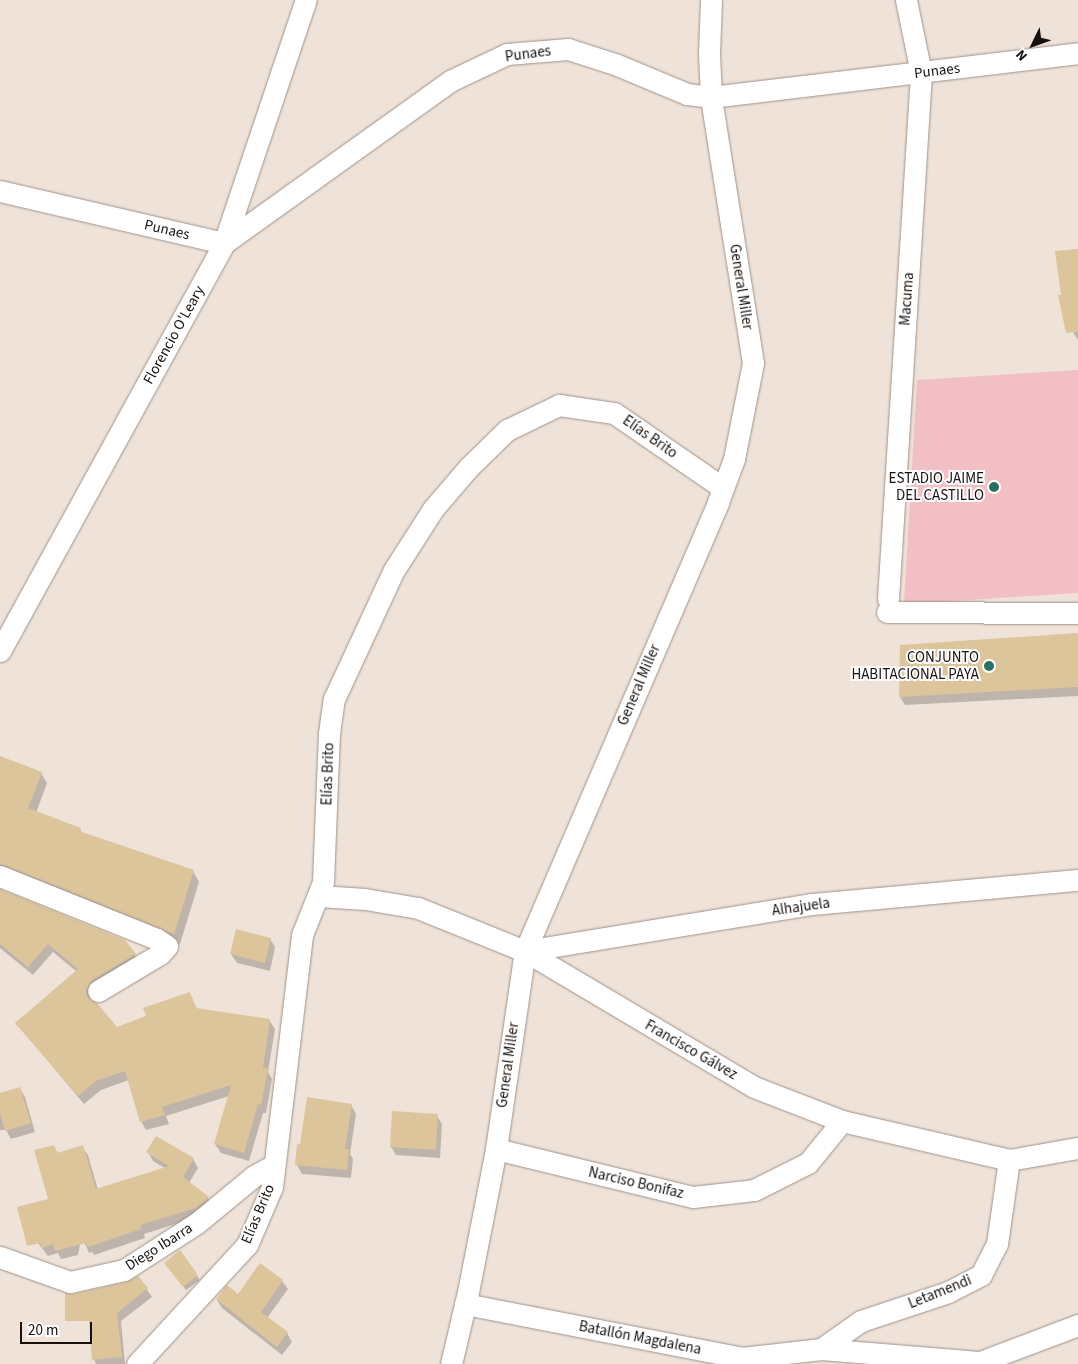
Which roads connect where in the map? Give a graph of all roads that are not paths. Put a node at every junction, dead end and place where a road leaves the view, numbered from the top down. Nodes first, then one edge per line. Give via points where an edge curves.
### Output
1 (306, 0) edge
2 (711, 0) edge
3 (906, 0) edge
4 (1078, 53) edge
5 (921, 73) junction
6 (711, 97) junction
7 (0, 192) edge
8 (224, 243) junction
9 (723, 488) junction
10 (1078, 613) edge
11 (0, 651) edge
12 (0, 876) edge
13 (1078, 880) edge
14 (319, 896) junction
15 (525, 952) junction
16 (98, 991) dead end
17 (842, 1121) junction
18 (1078, 1148) edge
19 (496, 1149) junction
20 (1008, 1160) junction
21 (274, 1164) junction
22 (0, 1257) edge
23 (465, 1304) junction
24 (1078, 1325) edge
25 (821, 1350) junction
26 (742, 1361) edge
27 (979, 1363) edge
28 (137, 1364) edge
29 (451, 1364) edge

1 - 8 street, Florencio O'Leary
2 - 6 street, General Miller
3 - 5 street, Macuma
4 - 5 street, Punaes
5 - 6 street, Punaes
5 - 10 street, Macuma via 888,606
6 - 8 street, Punaes via 687,94 615,64 568,49 507,54 450,81
6 - 9 street, General Miller via 753,363 734,459
7 - 8 street, Punaes
8 - 11 street, Florencio O'Leary
9 - 14 street, Elías Brito via 614,412 560,405 507,430 470,467 433,509 394,570 334,699 329,733 323,882
9 - 15 street, General Miller
12 - 16 street via 157,939 167,946 160,954
13 - 15 street, Alhajuela via 812,904
14 - 15 street, Francisco Gálvez via 365,899 418,908
14 - 21 street, Elías Brito via 302,935
15 - 17 street, Francisco Gálvez via 754,1087
15 - 19 street, General Miller
17 - 19 street, Narciso Bonifaz via 808,1163 754,1190 692,1197
17 - 20 street, Francisco Gálvez
18 - 20 street, Francisco Gálvez
19 - 23 street, General Miller
20 - 25 street, Letamendi via 997,1244 981,1275 948,1292 861,1321
21 - 22 street, Diego Ibarra via 254,1176 197,1224 124,1270 70,1282
21 - 28 street, Elías Brito via 272,1187 247,1245
23 - 26 street, Batallón Magdalena
23 - 29 street, General Miller
24 - 27 street, Batallón Magdalena
25 - 26 street, Batallón Magdalena
25 - 27 street, Batallón Magdalena

